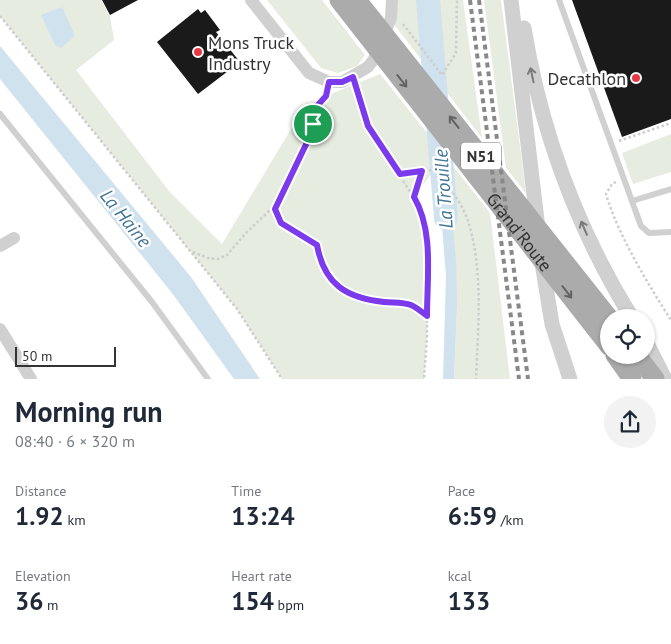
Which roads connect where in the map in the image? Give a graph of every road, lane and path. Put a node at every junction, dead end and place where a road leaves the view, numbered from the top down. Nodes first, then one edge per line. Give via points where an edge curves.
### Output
1 (251, 0) edge
2 (345, 0) edge
3 (392, 0) edge
4 (457, 0) edge
5 (510, 0) edge
6 (520, 0) edge
7 (559, 0) edge
8 (0, 16) edge
9 (390, 18) junction
10 (353, 77) junction
11 (329, 82) junction
12 (0, 114) edge
13 (671, 123) edge
14 (611, 144) junction
15 (422, 171) junction
16 (400, 174) junction
17 (624, 180) junction
18 (671, 189) edge
19 (414, 197) junction
20 (278, 200) junction
21 (632, 201) junction
22 (671, 232) edge
23 (14, 238) dead end
24 (0, 246) edge
25 (193, 252) junction
26 (627, 309) edge
27 (427, 316) junction
28 (600, 316) edge
29 (671, 320) edge
30 (0, 329) edge
31 (655, 359) edge
32 (621, 364) edge
33 (644, 364) edge
34 (31, 379) edge
35 (208, 379) edge
36 (282, 379) edge
37 (424, 379) edge
38 (476, 379) edge
39 (570, 379) edge
40 (632, 379) edge
41 (655, 379) edge
42 (665, 379) edge

1 - 11 street via 309,73
2 - 28 main road, Grand'Route / N51
3 - 9 street
4 - 9 path via 456,53 442,74 407,26
5 - 39 street via 546,297
26 -> 6 street via 588,238 556,158 535,88
7 - 14 lane
8 - 25 path
9 - 10 street via 374,60
10 - 11 street via 342,82
10 - 16 path via 368,126
11 - 20 path via 326,96 317,106 311,134
12 - 35 lane via 152,302
13 - 14 path
14 - 17 lane
15 - 16 path
15 - 19 path
15 - 38 path via 435,170 466,216 476,274
16 - 19 path
17 - 21 lane
17 - 29 path via 612,184 606,194 611,211
18 - 21 lane
19 - 27 path via 421,209 427,234
20 - 25 path via 227,255 218,259
20 - 27 path via 275,209 281,223 317,245 320,261 344,292 366,300 410,304
21 - 22 lane via 641,226 649,233
23 - 24 street
25 - 36 path via 237,309
27 - 37 path
30 - 34 street
31 - 42 street
32 - 40 main road
33 - 41 main road

